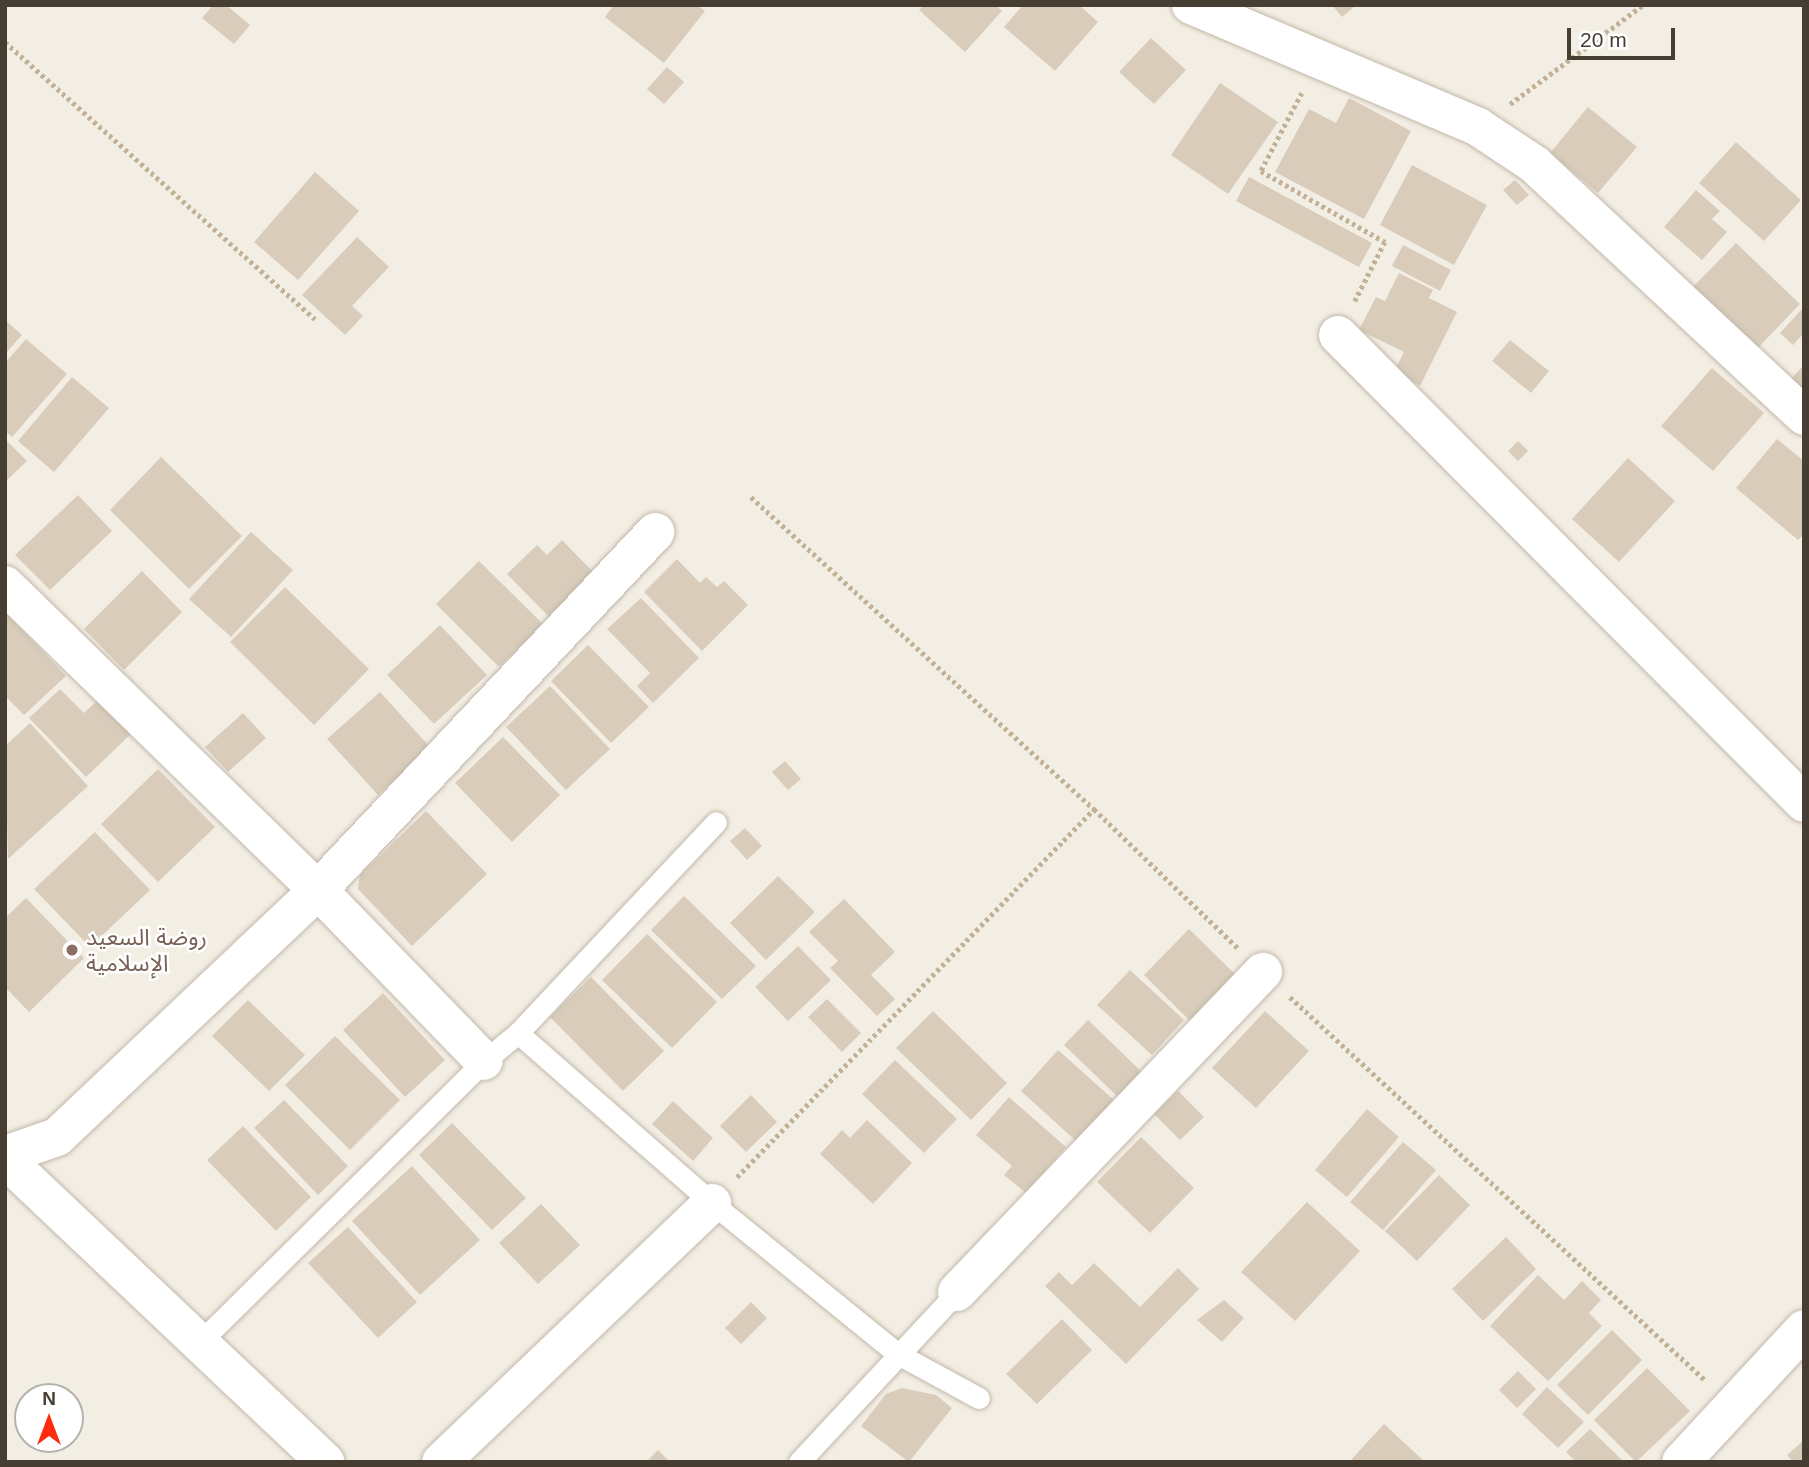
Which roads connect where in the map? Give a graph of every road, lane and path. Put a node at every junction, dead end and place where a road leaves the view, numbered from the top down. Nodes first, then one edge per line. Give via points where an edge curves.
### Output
1 (1191, 5) edge
2 (1643, 5) edge
3 (5, 42) edge
4 (1320, 60) junction
5 (1478, 127) junction
6 (315, 319) dead end
7 (1338, 335) joint
8 (1804, 416) edge
9 (656, 532) dead end
10 (5, 585) edge
11 (1804, 803) edge
12 (1094, 809) dead end
13 (716, 822) dead end
14 (318, 890) junction
15 (1263, 972) dead end
16 (518, 1033) junction
17 (484, 1061) junction
18 (5, 1157) edge
19 (712, 1203) junction
20 (957, 1292) joint
21 (1804, 1329) edge
22 (199, 1343) junction
23 (898, 1354) junction
24 (979, 1398) dead end
25 (325, 1462) edge
26 (441, 1462) edge
27 (799, 1462) edge
28 (1681, 1462) edge

1 - 4 street
2 - 5 path
3 - 6 path
4 - 5 street
4 - 7 path via 1261,171 1385,242
5 - 8 street via 1534,164 1591,212
7 - 11 street
9 - 14 street
10 - 14 street
12 - 19 path
13 - 16 lane
14 - 17 street
14 - 18 street via 57,1137
15 - 20 street
16 - 17 lane
16 - 19 lane
17 - 22 lane
18 - 22 street
19 - 23 lane
19 - 26 street
20 - 23 lane
21 - 28 street
22 - 25 street
23 - 24 lane
23 - 27 lane

